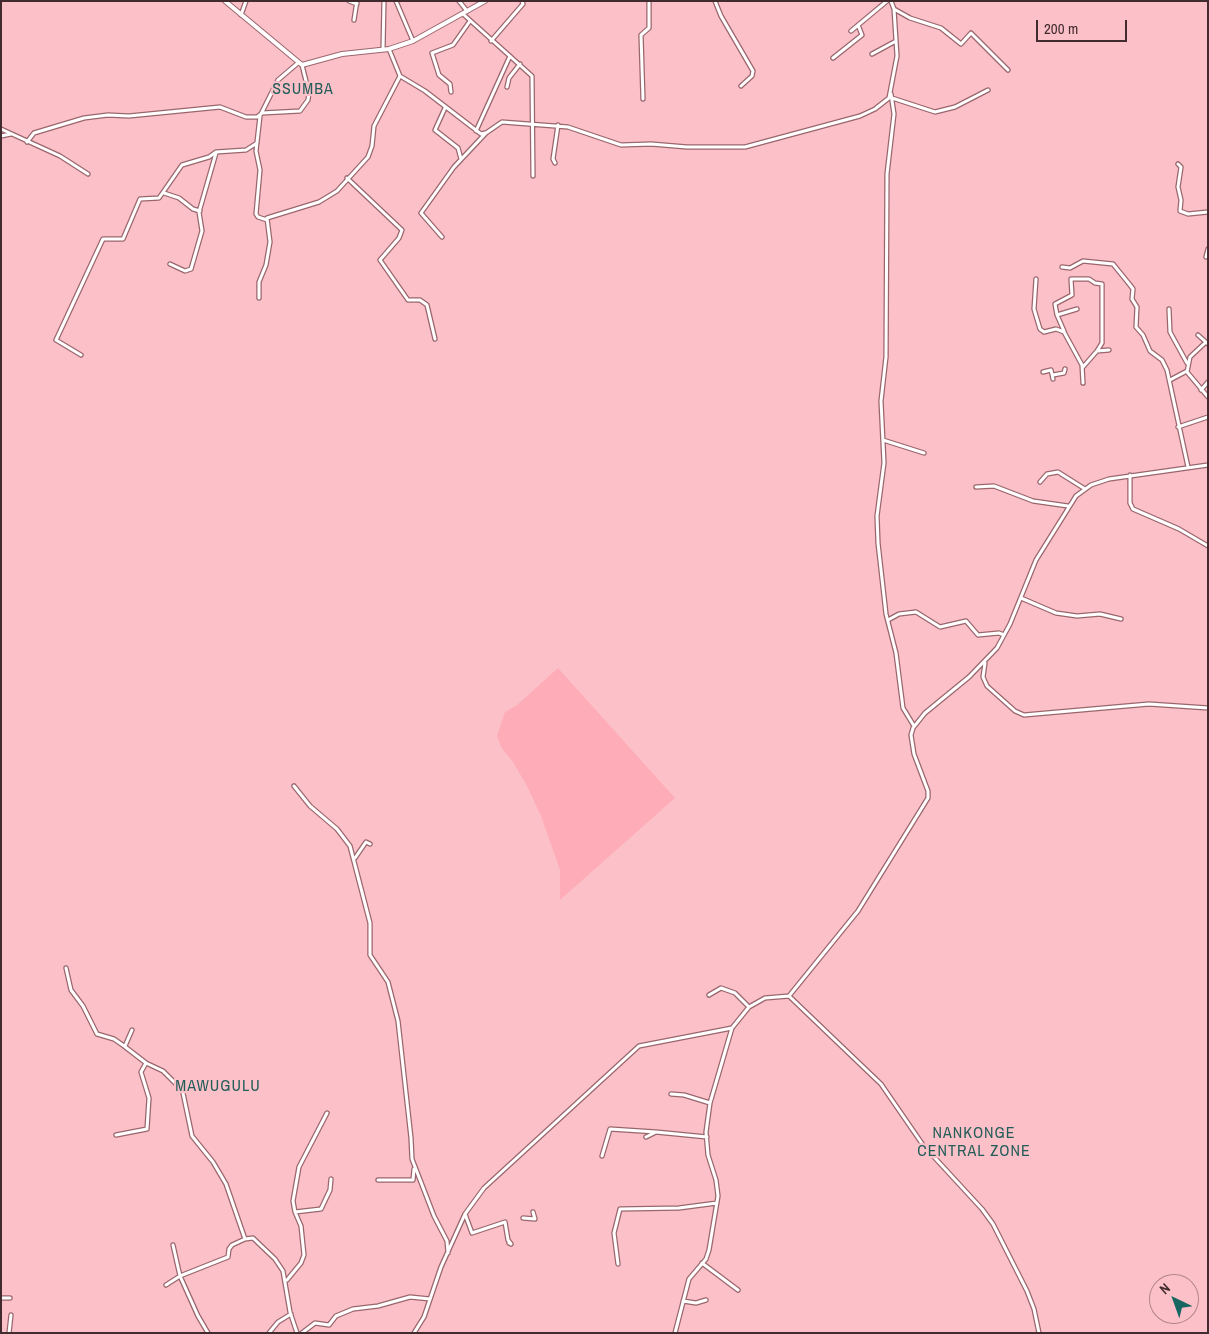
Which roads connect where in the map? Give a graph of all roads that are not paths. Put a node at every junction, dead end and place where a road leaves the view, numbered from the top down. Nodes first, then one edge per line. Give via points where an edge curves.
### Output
1 (225, 1) edge
2 (246, 1) edge
3 (349, 1) edge
4 (384, 1) edge
5 (396, 1) edge
6 (459, 1) edge
7 (522, 1) edge
8 (649, 1) edge
9 (714, 1) edge
10 (889, 1) edge
11 (357, 2) edge
12 (482, 2) edge
13 (894, 9) junction
14 (465, 12) junction
15 (241, 15) junction
16 (354, 20) dead end
17 (470, 21) junction
18 (858, 25) junction
19 (851, 31) dead end
20 (897, 40) junction
21 (413, 41) junction
22 (491, 41) junction
23 (389, 48) junction
24 (383, 49) junction
25 (872, 54) dead end
26 (510, 56) junction
27 (833, 58) dead end
28 (300, 64) junction
29 (520, 64) junction
30 (1008, 70) dead end
31 (400, 76) junction
32 (741, 86) dead end
33 (508, 87) dead end
34 (988, 90) dead end
35 (451, 92) dead end
36 (891, 93) junction
37 (644, 98) dead end
38 (892, 98) junction
39 (444, 108) junction
40 (261, 114) junction
41 (533, 124) junction
42 (558, 125) junction
43 (1, 129) edge
44 (476, 131) junction
45 (486, 133) junction
46 (12, 134) junction
47 (1, 136) edge
48 (27, 142) junction
49 (257, 143) junction
50 (216, 152) junction
51 (462, 159) junction
52 (555, 163) dead end
53 (1178, 164) dead end
54 (88, 174) dead end
55 (533, 176) dead end
56 (347, 178) junction
57 (164, 193) junction
58 (200, 211) junction
59 (1208, 212) edge
60 (266, 220) junction
61 (442, 237) dead end
62 (1208, 248) edge
63 (1206, 257) dead end
64 (170, 264) dead end
65 (1062, 268) dead end
66 (1036, 278) dead end
67 (260, 298) dead end
68 (1169, 309) dead end
69 (1077, 310) dead end
70 (1057, 315) junction
71 (1064, 332) junction
72 (1198, 335) dead end
73 (435, 339) dead end
74 (1207, 343) edge
75 (1108, 350) dead end
76 (1097, 351) junction
77 (81, 355) dead end
78 (1187, 363) junction
79 (1083, 368) junction
80 (1065, 369) dead end
81 (1187, 371) junction
82 (1043, 372) dead end
83 (1170, 380) junction
84 (1208, 382) edge
85 (1083, 383) dead end
86 (1201, 390) junction
87 (1208, 397) edge
88 (1208, 417) edge
89 (1178, 427) junction
90 (883, 440) junction
91 (924, 453) dead end
92 (1208, 465) edge
93 (1188, 467) junction
94 (1130, 475) junction
95 (1040, 482) dead end
96 (976, 487) dead end
97 (1085, 489) junction
98 (1068, 506) junction
99 (1208, 546) edge
100 (1021, 598) junction
101 (1121, 619) dead end
102 (888, 620) junction
103 (1004, 635) junction
104 (985, 661) junction
105 (1208, 708) edge
106 (914, 726) junction
107 (294, 786) dead end
108 (370, 844) dead end
109 (353, 858) junction
110 (66, 968) dead end
111 (709, 995) dead end
112 (789, 996) junction
113 (749, 1007) junction
114 (732, 1028) junction
115 (132, 1030) dead end
116 (125, 1046) junction
117 (146, 1063) junction
118 (671, 1094) dead end
119 (710, 1103) junction
120 (327, 1113) dead end
121 (656, 1132) junction
122 (116, 1135) dead end
123 (646, 1137) dead end
124 (707, 1137) junction
125 (602, 1156) dead end
126 (412, 1159) junction
127 (331, 1179) dead end
128 (378, 1180) dead end
129 (716, 1203) junction
130 (295, 1212) junction
131 (533, 1212) dead end
132 (465, 1214) junction
133 (522, 1218) dead end
134 (245, 1239) junction
135 (509, 1243) dead end
136 (173, 1245) dead end
137 (448, 1254) junction
138 (702, 1263) junction
139 (618, 1264) dead end
140 (180, 1276) junction
141 (286, 1280) junction
142 (166, 1285) dead end
143 (738, 1290) dead end
144 (1, 1298) edge
145 (10, 1298) dead end
146 (430, 1299) junction
147 (706, 1300) dead end
148 (683, 1301) junction
149 (291, 1314) junction
150 (11, 1315) dead end
151 (678, 1327) junction
152 (9, 1333) edge
153 (208, 1333) edge
154 (269, 1333) edge
155 (297, 1333) edge
156 (302, 1333) edge
157 (414, 1333) edge
158 (675, 1333) edge
159 (680, 1333) edge
160 (1039, 1333) edge

1 - 15 street
2 - 15 street
3 - 11 street
4 - 24 street
5 - 21 street
6 - 14 street
7 - 22 street via 523,4
8 - 37 street via 649,28 641,35
9 - 32 street via 753,71
10 - 13 street
10 - 18 street
11 - 16 street
12 - 14 street
13 - 20 street
13 - 30 street via 901,15 941,28 961,44 971,33
14 - 17 street
14 - 21 street
15 - 28 street
17 - 22 street
17 - 35 street via 453,45 432,53 439,75 450,84
18 - 19 street
18 - 27 street via 862,35
20 - 25 street
20 - 36 street
21 - 23 street
22 - 26 street
23 - 24 street
23 - 31 street
24 - 28 street
26 - 29 street
26 - 44 street
28 - 40 street via 278,80
28 - 40 street via 310,93 300,111
29 - 33 street via 509,78
29 - 41 street via 532,77
31 - 39 street
31 - 56 street via 374,126 368,157
34 - 38 street via 955,107 935,112
36 - 38 street
36 - 42 street via 885,103 860,116 745,147 621,145
38 - 90 street via 894,114 887,174 886,357 881,401
39 - 44 street
39 - 51 street via 435,130 458,148
40 - 48 street via 246,117 220,107 84,118 34,133
40 - 49 street
41 - 42 street
41 - 45 street via 504,121
41 - 55 street
42 - 52 street
43 - 46 street
44 - 45 street
45 - 51 street
46 - 47 street
46 - 48 street
48 - 54 street via 60,156
49 - 50 street via 246,150
49 - 60 street via 260,170 256,214
50 - 57 street via 182,164
50 - 58 street
51 - 61 street via 420,213
53 - 59 street via 1181,167 1178,187 1180,211 1188,214
56 - 60 street via 319,202
56 - 73 street via 402,230 380,260 408,300 420,300 427,305
57 - 58 street
57 - 77 street via 159,198 140,199 123,239 106,238 99,244 56,340
58 - 64 street via 202,231 192,269 185,271
60 - 67 street via 270,242 259,282
62 - 63 street
65 - 83 street via 1082,262 1114,264 1118,268 1133,289 1132,299 1137,307 1136,327 1143,334 1150,351 1165,364
66 - 71 street via 1034,309 1040,329 1042,332 1056,329
68 - 78 street via 1170,332
69 - 70 street
70 - 71 street
70 - 76 street via 1055,304 1072,295 1070,279 1089,279 1102,284 1102,343
71 - 79 street
72 - 74 street
74 - 78 street
75 - 76 street
76 - 79 street
78 - 81 street
79 - 85 street
80 - 82 street via 1064,373 1053,377 1049,369
81 - 83 street
81 - 86 street via 1188,377
83 - 89 street
84 - 86 street
86 - 87 street
88 - 89 street
89 - 93 street
90 - 91 street
90 - 102 street via 884,463 877,516
92 - 93 street
93 - 94 street
94 - 97 street via 1100,481
94 - 99 street via 1133,509
95 - 97 street via 1048,474 1058,472
96 - 98 street via 994,486 1033,501
97 - 98 street
98 - 100 street via 1036,560
100 - 101 street via 1056,613 1077,616 1100,614
100 - 103 street
102 - 103 street via 899,614 916,612 940,627 966,621 978,635 999,632
102 - 106 street via 896,653 902,708
103 - 104 street
104 - 105 street via 983,677 987,686 1024,716 1149,704
104 - 106 street via 963,683 932,706
106 - 112 street via 912,744 928,791 926,803 858,911
107 - 109 street via 310,806 337,829 350,846
108 - 109 street via 366,842
109 - 126 street via 370,923 370,955 388,982 398,1021
110 - 116 street via 71,990 97,1034
111 - 113 street via 721,988 735,993
112 - 113 street via 765,998
112 - 160 street via 881,1084 923,1145 987,1216 1027,1291
113 - 114 street
114 - 119 street
114 - 132 street via 639,1046 484,1188
115 - 116 street
116 - 117 street
117 - 122 street via 141,1072 148,1098 147,1129
117 - 134 street via 173,1079 183,1093 192,1136 214,1162 226,1184
118 - 119 street
119 - 124 street
120 - 130 street via 299,1167 294,1190
121 - 123 street
121 - 124 street
121 - 125 street via 610,1129
124 - 129 street via 708,1155 716,1180
126 - 128 street via 413,1180
126 - 137 street via 447,1241
127 - 130 street via 330,1190 321,1209
129 - 138 street via 709,1250
129 - 139 street via 679,1208 620,1209 614,1233
130 - 141 street via 301,1226 304,1255 302,1263
131 - 133 street via 536,1218
132 - 135 street via 472,1233 505,1222
132 - 137 street
134 - 140 street via 232,1246 228,1257
134 - 141 street via 253,1238 275,1259
136 - 140 street
137 - 146 street
138 - 143 street
138 - 148 street via 689,1279
140 - 142 street
140 - 153 street
141 - 149 street
144 - 145 street
146 - 156 street via 410,1297 353,1309 336,1316 329,1325 315,1323
146 - 157 street
147 - 148 street via 696,1303
148 - 151 street
149 - 154 street
149 - 155 street
150 - 152 street
151 - 158 street
151 - 159 street

